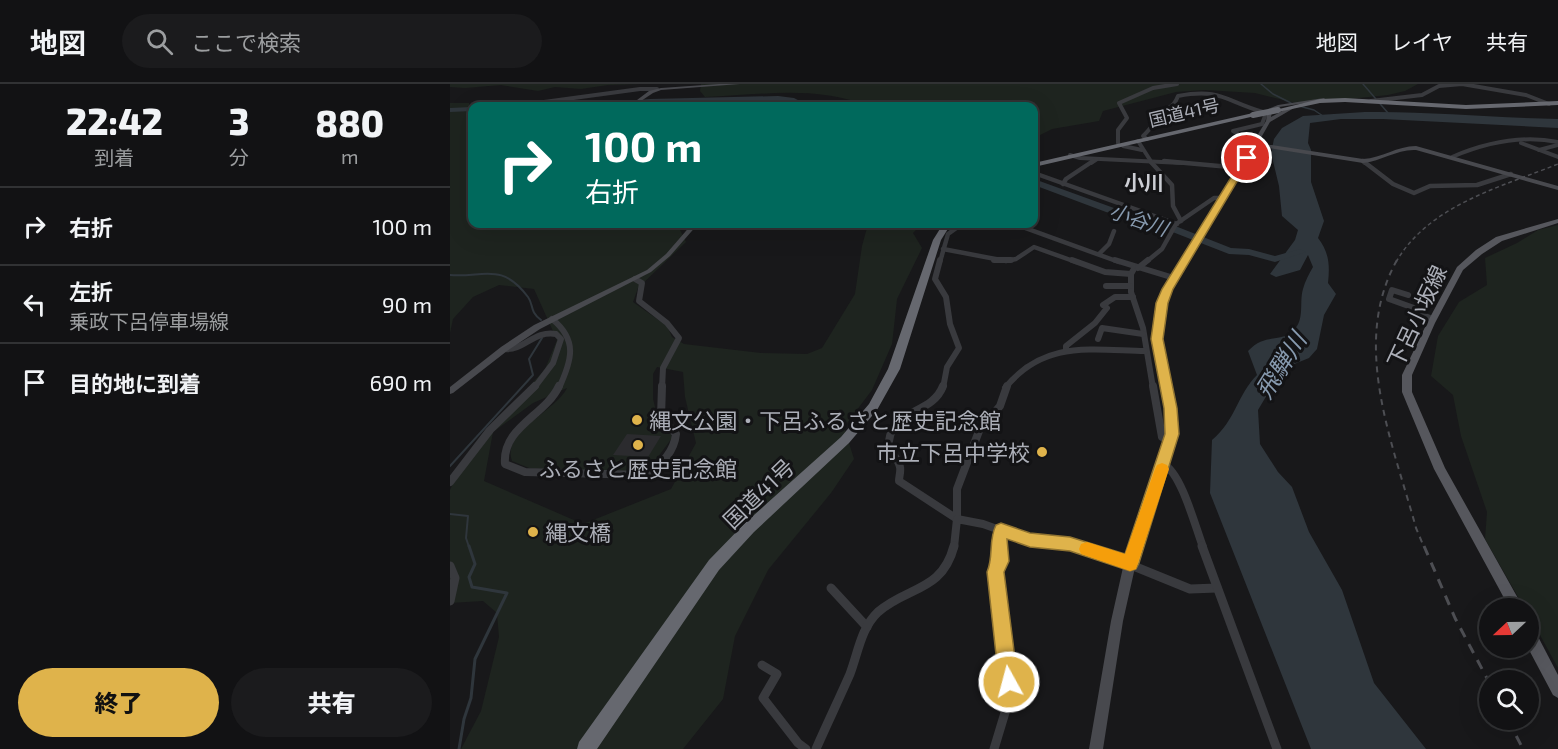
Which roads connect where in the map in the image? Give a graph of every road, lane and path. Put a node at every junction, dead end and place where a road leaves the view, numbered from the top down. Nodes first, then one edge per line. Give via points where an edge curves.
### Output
1 (738, 84) edge
2 (1177, 84) edge
3 (657, 89) junction
4 (1345, 100) junction
5 (1371, 101) junction
6 (544, 102) dead end
7 (641, 102) edge
8 (1558, 103) edge
9 (1549, 104) junction
10 (1297, 106) junction
11 (1268, 121) junction
12 (1147, 139) junction
13 (1137, 141) junction
14 (1518, 142) junction
15 (1118, 143) dead end
16 (1558, 143) edge
17 (1255, 144) junction
18 (1123, 146) dead end
19 (1142, 150) junction
20 (1539, 150) junction
21 (1070, 155) junction
22 (1452, 157) junction
23 (1558, 157) edge
24 (1097, 158) junction
25 (1148, 161) junction
26 (1363, 161) junction
27 (1038, 166) edge
28 (1242, 168) junction
29 (1038, 169) edge
30 (1511, 174) junction
31 (1063, 184) junction
32 (1558, 188) edge
33 (1223, 198) junction
34 (1558, 220) edge
35 (1178, 223) junction
36 (692, 228) edge
37 (944, 228) edge
38 (956, 228) edge
39 (1025, 228) edge
40 (1114, 231) dead end
41 (942, 249) junction
42 (1099, 254) junction
43 (1137, 268) junction
44 (1131, 274) junction
45 (1174, 278) junction
46 (635, 279) junction
47 (1106, 286) dead end
48 (1130, 286) junction
49 (1408, 295) dead end
50 (1132, 297) junction
51 (552, 319) junction
52 (1433, 319) junction
53 (1143, 334) junction
54 (1098, 339) dead end
55 (504, 349) junction
56 (1066, 350) junction
57 (1145, 351) junction
58 (450, 391) edge
59 (1171, 443) junction
60 (1164, 465) junction
61 (450, 482) edge
62 (957, 519) junction
63 (1001, 530) junction
64 (1130, 563) junction
65 (450, 566) edge
66 (831, 588) dead end
67 (1217, 588) junction
68 (1510, 598) edge
69 (450, 601) edge
70 (867, 627) junction
71 (1539, 653) edge
72 (762, 665) dead end
73 (1558, 690) edge
74 (586, 749) edge
75 (806, 749) edge
76 (816, 749) edge
77 (994, 749) edge
78 (1096, 749) edge
79 (1277, 749) edge

1 - 3 main road
2 - 15 street via 1153,88 1119,103 1127,118 1118,130
3 - 6 street
3 - 7 main road
4 - 5 highway, 国道41号
4 - 10 highway, 国道41号
4 - 11 main road via 1278,106 1270,110
5 - 9 highway, 国道41号 via 1474,107
5 - 9 street via 1422,95 1439,86 1462,84 1519,94
8 - 9 highway, 国道41号
10 - 11 main road
10 - 12 highway, 国道41号, bridge
11 - 17 main road
12 - 13 highway, 国道41号
12 - 17 street via 1143,136 1161,114 1175,105 1178,96 1208,92 1263,112 1262,124 1233,131
13 - 19 street
13 - 21 highway, 国道41号
14 - 16 street
14 - 20 street
14 - 22 street via 1471,148
16 - 20 street
17 - 26 main road
17 - 28 main road
18 - 19 street
19 - 25 street
20 - 23 street
21 - 24 street
21 - 27 highway, 国道41号
22 - 26 main road via 1409,147
22 - 30 main road
24 - 25 street
24 - 31 street
25 - 28 street
25 - 35 street via 1170,181
26 - 30 street via 1393,184 1414,193 1430,186 1476,185
28 - 33 main road
29 - 31 street
30 - 32 main road
31 - 35 street
33 - 35 street via 1214,198
33 - 45 main road
34 - 52 main road, 下呂小坂線 via 1512,233 1479,252 1460,269
35 - 43 street via 1162,249
36 - 46 main road via 668,255
37 - 74 highway, 国道41号 via 937,240 894,369 873,407 714,565
38 - 41 street via 948,234
39 - 42 street
40 - 42 street
41 - 44 street via 1008,261 1034,247 1105,272
41 - 62 street via 935,279 946,297 959,348 947,367 937,399 894,424 888,439 900,467 899,481
42 - 43 street
43 - 44 street
43 - 45 street
44 - 48 street
45 - 59 main road via 1162,303 1157,329 1173,423
46 - 51 main road
46 - 51 street via 642,283 639,301 667,322 679,338 663,368 660,391 661,417 676,440 658,466 645,475 525,472 505,464 503,455 510,437 548,405 561,385 570,339
47 - 48 street
48 - 50 street
49 - 52 street via 1392,290 1389,299
50 - 53 street
50 - 56 street via 1115,297 1105,307 1105,315 1079,333
51 - 55 main road
52 - 68 main road, 下呂小坂線 via 1407,375 1407,392 1440,469
53 - 54 street via 1102,328
53 - 57 street
55 - 58 main road
55 - 61 street via 514,350 544,333 556,334 561,339 558,355 530,393 489,431
56 - 57 street
56 - 62 street via 1033,362 1005,388 1000,406 979,431 957,489
57 - 59 street via 1162,437
59 - 60 main road
60 - 64 main road
60 - 67 street via 1178,480
62 - 63 street
62 - 70 street via 956,545 945,572 919,591 879,611
63 - 64 street via 1030,540 1070,544
63 - 77 street via 1000,561 995,572 1009,682 1007,706
64 - 67 street via 1190,589
64 - 78 main road
65 - 69 street via 455,585
66 - 70 street
67 - 79 street
70 - 76 street
71 - 73 main road
72 - 75 street via 777,674 763,698

